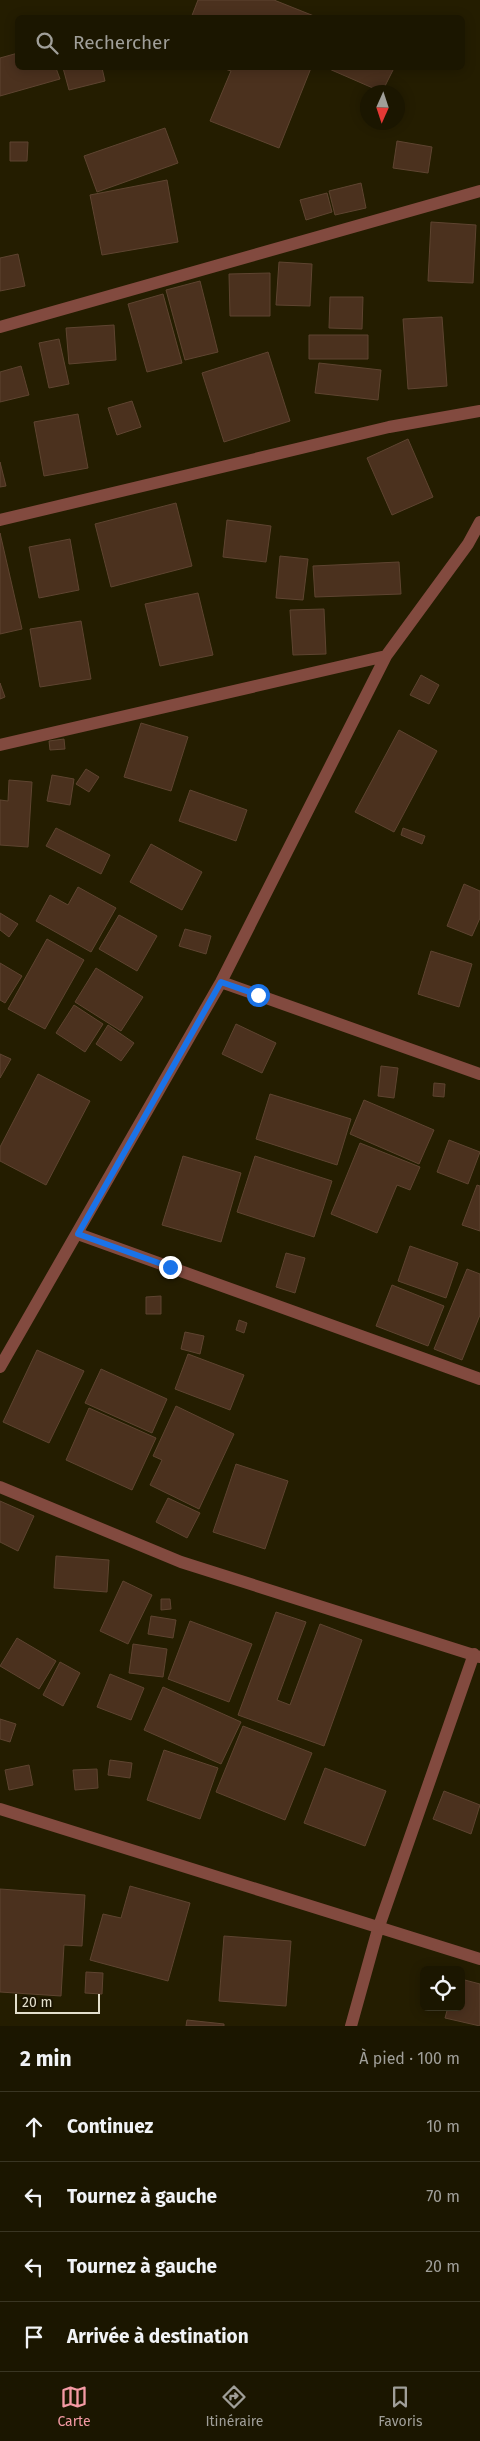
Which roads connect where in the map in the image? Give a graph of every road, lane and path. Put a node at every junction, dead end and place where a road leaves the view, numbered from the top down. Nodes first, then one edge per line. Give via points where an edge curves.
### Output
1 (480, 191) edge
2 (0, 327) edge
3 (480, 411) edge
4 (0, 520) edge
5 (480, 522) edge
6 (474, 546) edge
7 (386, 656) junction
8 (0, 745) edge
9 (221, 982) junction
10 (480, 1074) edge
11 (78, 1234) junction
12 (0, 1367) edge
13 (480, 1379) edge
14 (0, 1487) edge
15 (477, 1655) edge
16 (0, 1809) edge
17 (378, 1929) junction
18 (480, 1959) edge
19 (351, 2026) edge

1 - 2 street
3 - 4 street via 389,427
5 - 6 street
6 - 7 street
7 - 8 street
7 - 9 street
9 - 10 street
9 - 11 street
11 - 12 street
11 - 13 street
14 - 15 street via 181,1562
15 - 17 street
16 - 17 street
17 - 18 street
17 - 19 street

